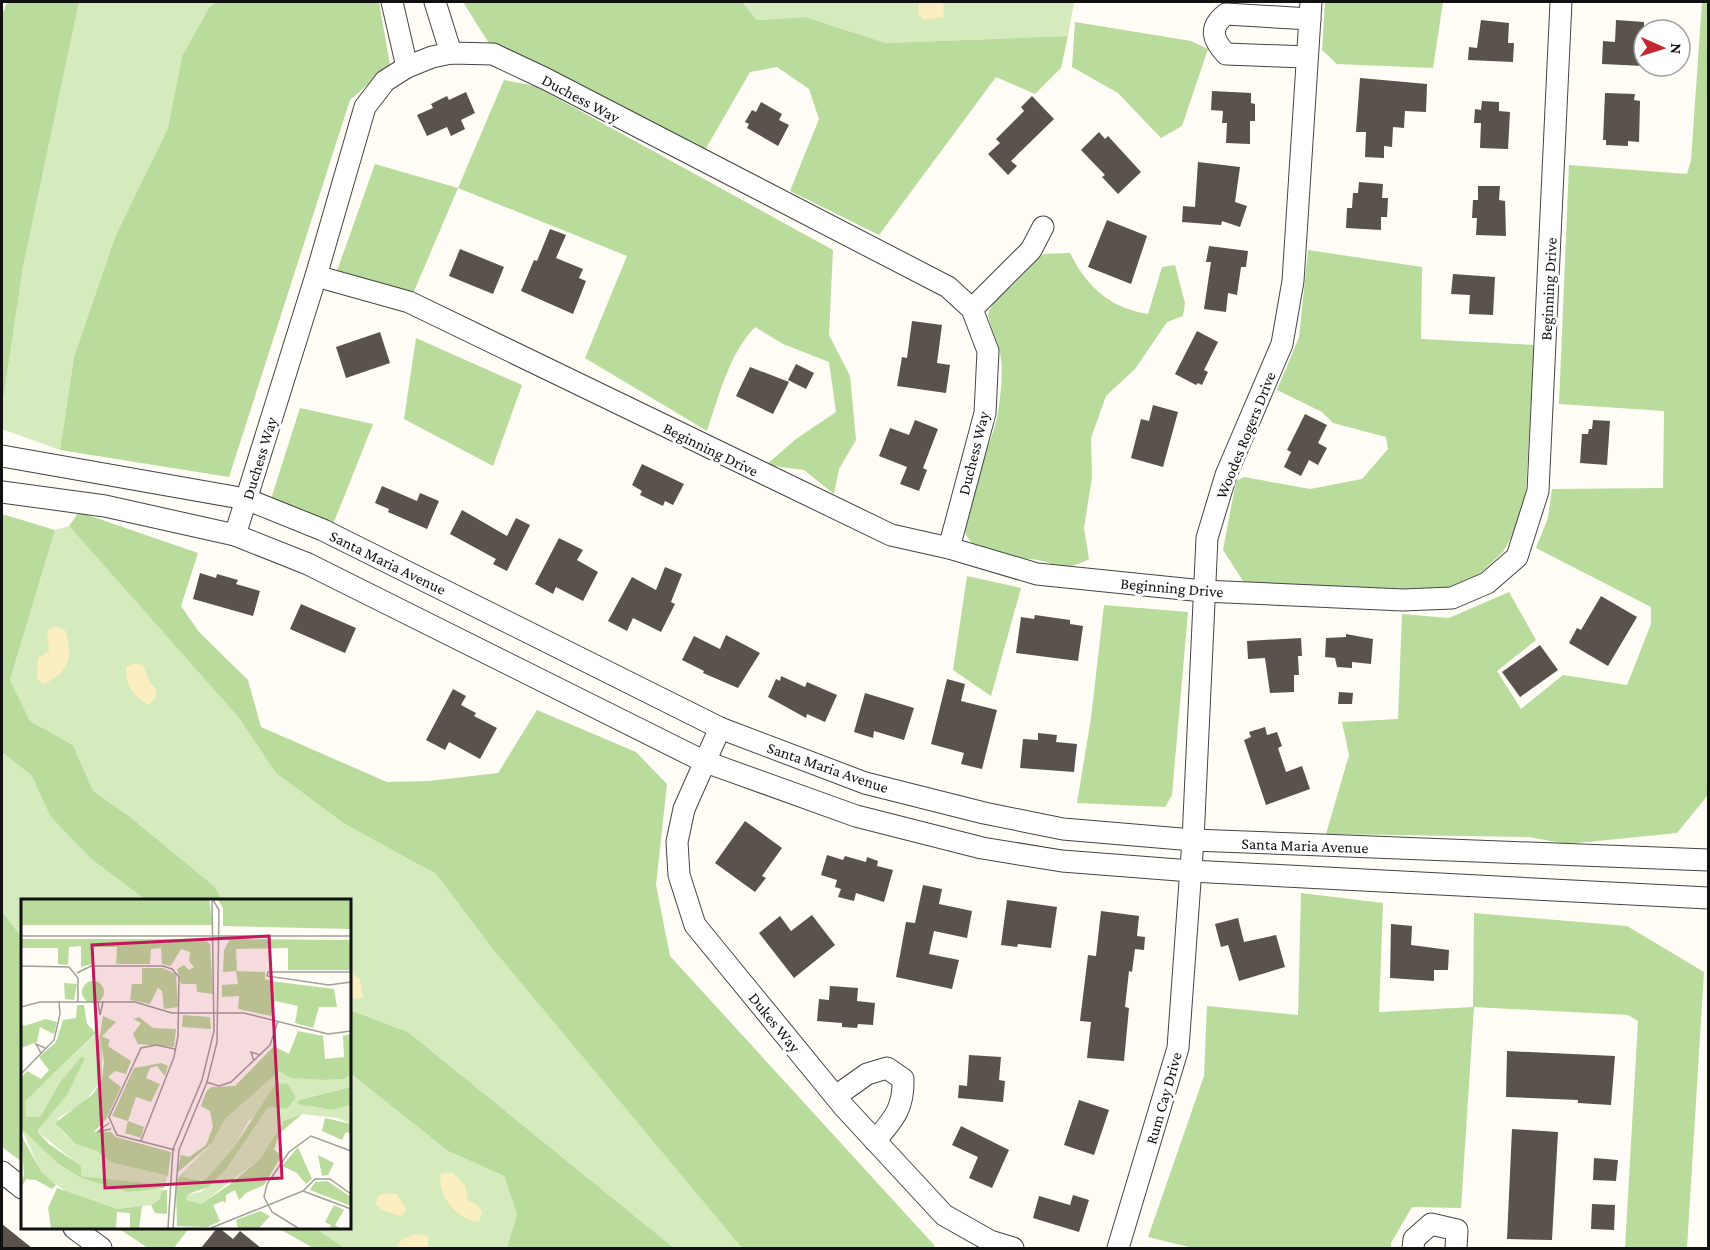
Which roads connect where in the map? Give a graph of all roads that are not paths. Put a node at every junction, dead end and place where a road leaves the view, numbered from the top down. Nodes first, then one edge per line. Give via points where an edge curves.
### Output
1 (392, 2) edge
2 (435, 2) edge
3 (1561, 2) edge
4 (1310, 10) edge
5 (451, 52) junction
6 (1307, 57) junction
7 (407, 67) junction
8 (1043, 226) dead end
9 (316, 276) junction
10 (972, 309) junction
11 (2, 456) edge
12 (2, 492) edge
13 (246, 499) junction
14 (235, 535) junction
15 (949, 548) junction
16 (1203, 591) junction
17 (720, 728) junction
18 (703, 761) junction
19 (1193, 840) junction
20 (1708, 860) edge
21 (1191, 871) junction
22 (1708, 898) edge
23 (836, 1096) junction
24 (875, 1141) junction
25 (2, 1172) edge
26 (21, 1187) edge
27 (77, 1229) edge
28 (101, 1248) edge
29 (1013, 1248) edge
30 (1118, 1248) edge
31 (1413, 1248) edge
32 (1456, 1248) edge

1 - 7 street
2 - 5 street
3 - 16 street, Beginning Drive via 1538,491 1517,558 1487,583 1452,598 1403,600
4 - 6 street, Woodes Rogers Drive
4 - 6 street via 1226,14 1214,32 1215,42 1226,54
5 - 7 street, Duchess Way
5 - 10 street, Duchess Way via 492,54 546,79 948,287
6 - 16 street, Woodes Rogers Drive via 1293,281 1282,344 1226,475 1207,538
7 - 9 street, Duchess Way via 385,81 365,106
8 - 10 street via 1032,250
9 - 13 street, Duchess Way
9 - 15 street, Beginning Drive via 409,302 891,535
10 - 15 street, Duchess Way via 988,351 985,413
11 - 13 street, Santa Maria Avenue
12 - 14 street, Santa Maria Avenue via 105,506
13 - 14 street, Duchess Way
13 - 17 street, Santa Maria Avenue via 323,530
14 - 18 street, Santa Maria Avenue via 308,564
15 - 16 street, Beginning Drive via 1037,574
16 - 19 street, Woodes Rogers Drive
17 - 18 street, Dukes Way
17 - 19 street, Santa Maria Avenue via 865,783 984,813 1063,829
18 - 21 street, Santa Maria Avenue via 856,816 982,848 1062,861
18 - 23 street, Dukes Way via 684,809 677,842 679,875 695,925
19 - 20 street, Santa Maria Avenue
19 - 21 street, Woodes Rogers Drive
21 - 22 street, Santa Maria Avenue
21 - 30 street, Rum Cay Drive via 1178,1048
23 - 24 street, Dukes Way
23 - 24 street via 867,1074 887,1068 903,1079 903,1099 891,1123
24 - 29 street, Dukes Way via 944,1215 990,1241
25 - 26 street
27 - 28 street
31 - 32 street via 1414,1239 1431,1224 1457,1230

